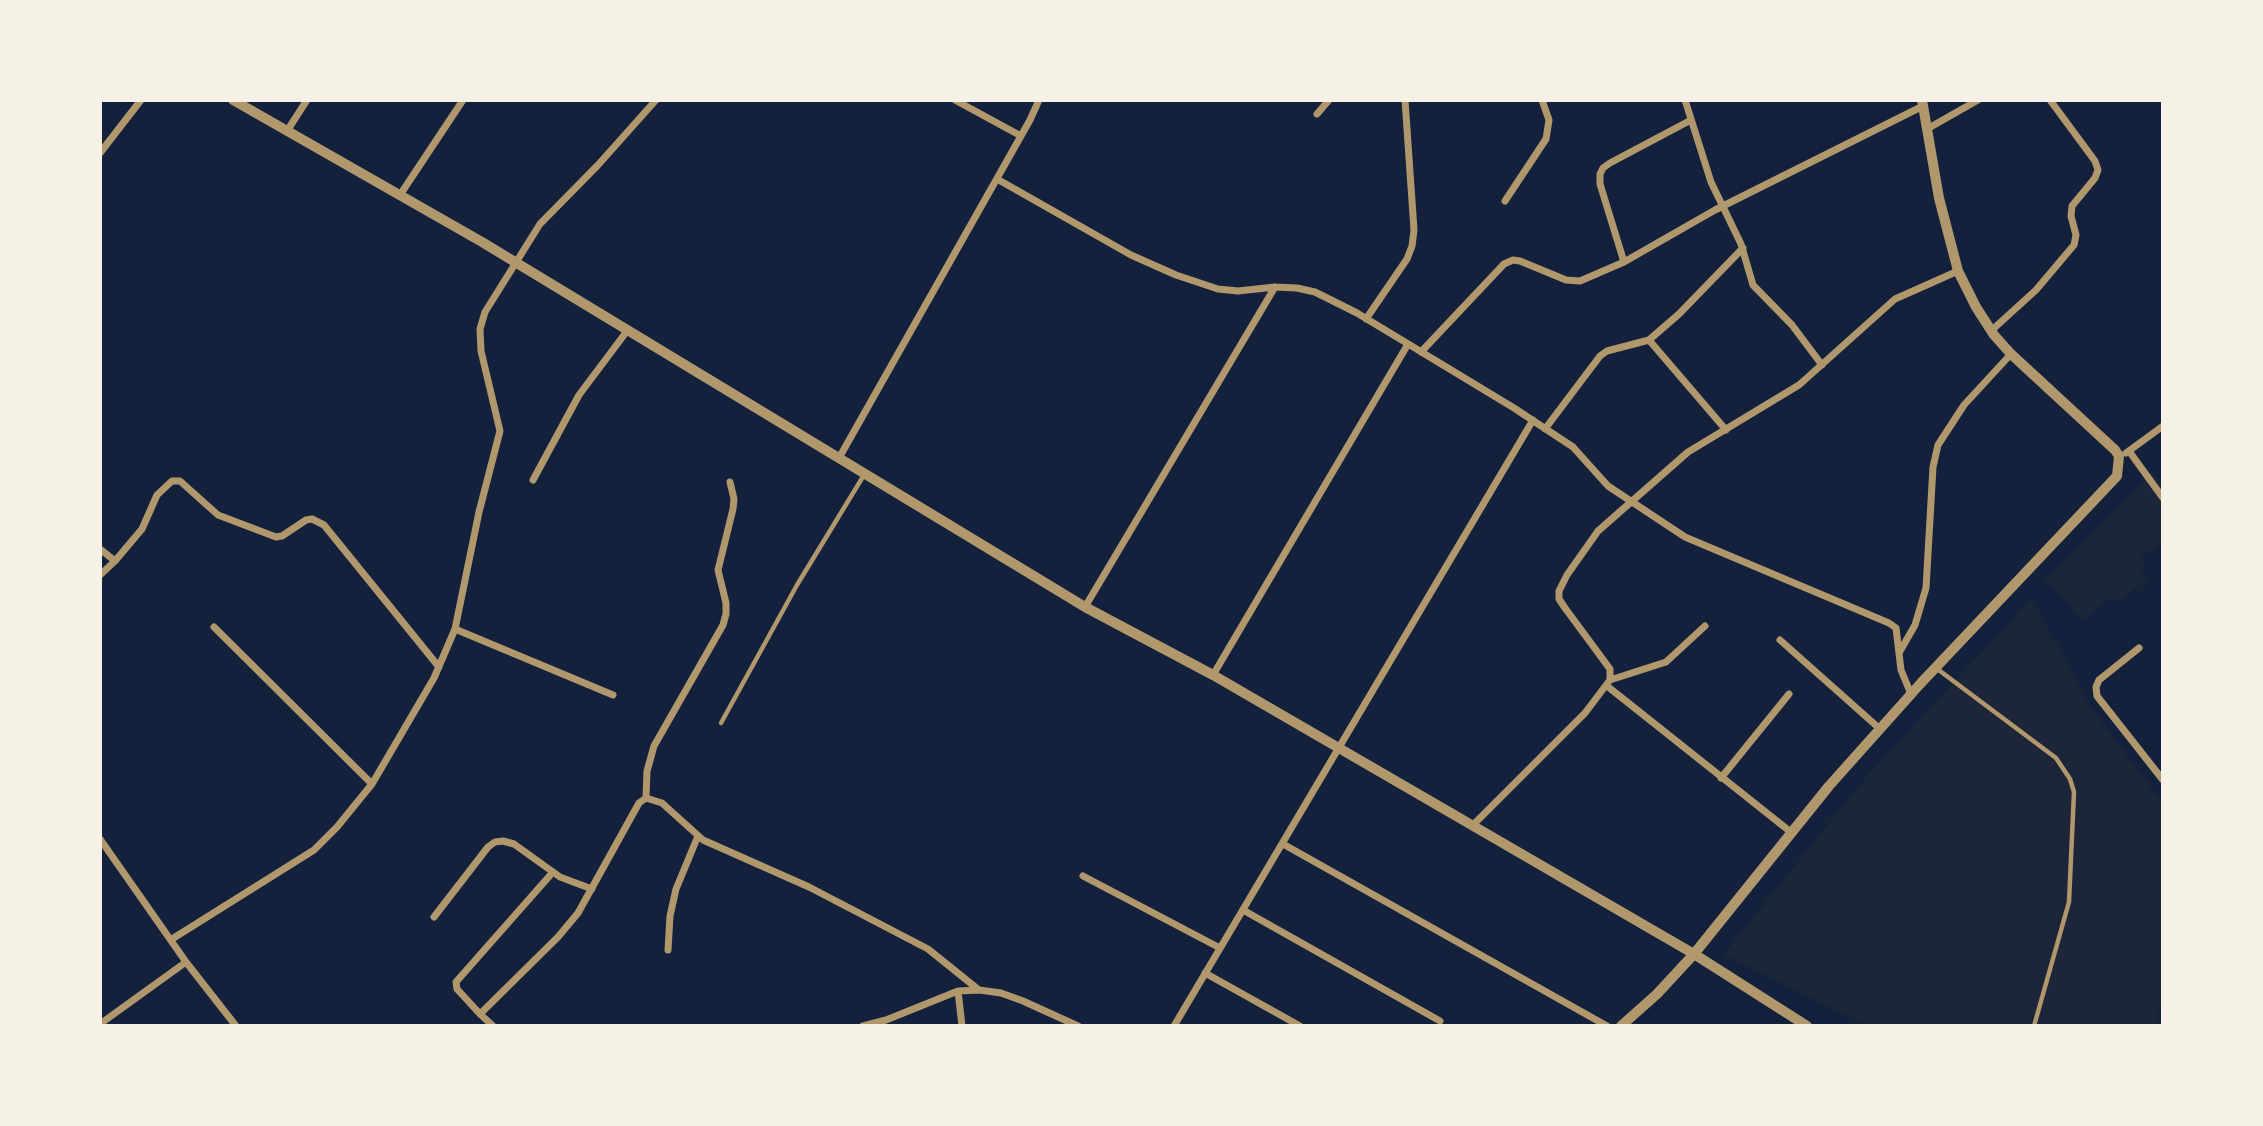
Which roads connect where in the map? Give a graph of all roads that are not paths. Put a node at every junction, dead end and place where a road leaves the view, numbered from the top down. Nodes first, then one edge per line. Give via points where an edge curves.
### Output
1 (141, 100) edge
2 (233, 100) edge
3 (307, 100) edge
4 (463, 100) edge
5 (656, 100) edge
6 (955, 100) edge
7 (1039, 100) edge
8 (1329, 100) edge
9 (1405, 100) edge
10 (1542, 100) edge
11 (1685, 100) edge
12 (1978, 100) edge
13 (2050, 100) edge
14 (1923, 103) edge
15 (1317, 114) dead end
16 (1691, 120) junction
17 (1927, 128) junction
18 (287, 131) junction
19 (1021, 136) junction
20 (100, 153) edge
21 (997, 179) junction
22 (400, 195) junction
23 (1505, 201) dead end
24 (1724, 206) junction
25 (1742, 248) junction
26 (1624, 262) junction
27 (516, 263) junction
28 (1958, 271) junction
29 (1275, 287) junction
30 (1366, 319) junction
31 (1992, 330) junction
32 (627, 331) junction
33 (1649, 340) junction
34 (1408, 344) junction
35 (1421, 352) junction
36 (2011, 354) junction
37 (1822, 365) junction
38 (1533, 421) junction
39 (2163, 426) edge
40 (1545, 429) junction
41 (1726, 430) junction
42 (2124, 454) junction
43 (839, 458) junction
44 (864, 474) junction
45 (533, 480) dead end
46 (730, 482) dead end
47 (2163, 498) edge
48 (1630, 502) junction
49 (100, 549) edge
50 (116, 561) junction
51 (100, 575) edge
52 (1085, 607) junction
53 (1705, 626) dead end
54 (215, 627) dead end
55 (455, 629) junction
56 (1780, 640) dead end
57 (2139, 648) dead end
58 (1898, 656) junction
59 (439, 667) junction
60 (1935, 668) junction
61 (1213, 675) junction
62 (1609, 683) junction
63 (1789, 694) dead end
64 (1911, 694) junction
65 (613, 695) dead end
66 (721, 723) dead end
67 (1880, 729) junction
68 (1340, 749) junction
69 (1721, 778) junction
70 (2163, 780) edge
71 (372, 784) junction
72 (646, 798) junction
73 (1474, 824) junction
74 (1792, 833) junction
75 (698, 836) junction
76 (100, 839) edge
77 (1283, 844) junction
78 (553, 872) junction
79 (1083, 876) dead end
80 (592, 889) junction
81 (1243, 910) junction
82 (434, 916) dead end
83 (172, 939) junction
84 (1220, 948) junction
85 (668, 950) dead end
86 (1694, 954) junction
87 (186, 962) junction
88 (1205, 973) junction
89 (979, 990) junction
90 (958, 991) junction
91 (480, 1014) junction
92 (1440, 1021) dead end
93 (100, 1024) edge
94 (236, 1026) edge
95 (493, 1026) edge
96 (863, 1026) edge
97 (961, 1026) edge
98 (1078, 1026) edge
99 (1174, 1026) edge
100 (1300, 1026) edge
101 (1607, 1026) edge
102 (1621, 1026) edge
103 (1807, 1026) edge
104 (2034, 1026) edge

1 - 20 street
2 - 18 street
3 - 18 street
4 - 22 street
5 - 27 street via 547,215
6 - 19 street
7 - 19 street
8 - 15 street
9 - 30 street via 1412,246
10 - 23 street via 1549,120 1546,139
11 - 16 street
12 - 17 street
13 - 31 street via 2098,170 2073,206 2074,245 2036,290
14 - 17 street
14 - 24 street
16 - 24 street via 1711,182
16 - 26 street via 1610,163 1600,174
17 - 28 street
18 - 22 street
19 - 21 street
21 - 29 street via 1176,275 1218,289
21 - 43 street
22 - 27 street
24 - 25 street
24 - 26 street
25 - 33 street
25 - 37 street via 1753,285 1792,324
26 - 35 street via 1580,281 1513,260 1504,264
27 - 32 street
27 - 55 street via 485,312 480,329 500,431
28 - 31 street
28 - 37 street via 1895,299
29 - 30 street via 1315,292
29 - 52 street
30 - 34 street
31 - 36 street
32 - 43 street
32 - 45 street via 579,396
33 - 40 street via 1600,356
33 - 41 street
34 - 35 street
34 - 61 street
35 - 38 street
36 - 42 street
36 - 58 street via 1964,405 1938,445 1926,588 1915,625
37 - 41 street via 1799,385
38 - 40 street
38 - 68 street
39 - 42 street
40 - 48 street via 1573,447 1608,486
41 - 48 street via 1688,452
42 - 47 street
42 - 60 street via 2117,476
43 - 44 street
44 - 52 street
44 - 66 lane
46 - 72 street via 733,509 718,570 726,614 654,746
48 - 58 street via 1685,537 1889,623 1896,628
48 - 62 street via 1598,531 1559,592 1565,608 1610,669
49 - 50 street
50 - 51 street
50 - 59 street via 142,529 157,495 176,480 218,515 276,537 306,520 318,520
52 - 61 street
53 - 62 street via 1666,662
54 - 71 street
55 - 59 street
55 - 65 street
56 - 67 street
57 - 70 street via 2099,680 2097,696
58 - 64 street
59 - 71 street
60 - 64 street
60 - 104 lane via 2056,758 2074,792 2069,902
61 - 68 street
62 - 69 street
62 - 73 street via 1586,713
63 - 69 street
64 - 67 street
67 - 74 street
68 - 73 street
68 - 77 street
69 - 74 street
71 - 83 street via 314,850
72 - 75 street via 662,803
72 - 80 street
73 - 86 street
74 - 86 street
75 - 85 street via 676,889
75 - 89 street via 911,939 943,958
76 - 83 street
77 - 81 street
77 - 101 street
78 - 80 street
78 - 82 street via 514,844 495,842
78 - 91 street via 456,982
79 - 84 street
80 - 91 street via 558,937
81 - 84 street
81 - 92 street
83 - 87 street
84 - 88 street
86 - 102 street
86 - 103 street
87 - 93 street
87 - 94 street
88 - 99 street
88 - 100 street
89 - 90 street
89 - 98 street via 1001,993
90 - 96 street
90 - 97 street
91 - 95 street

